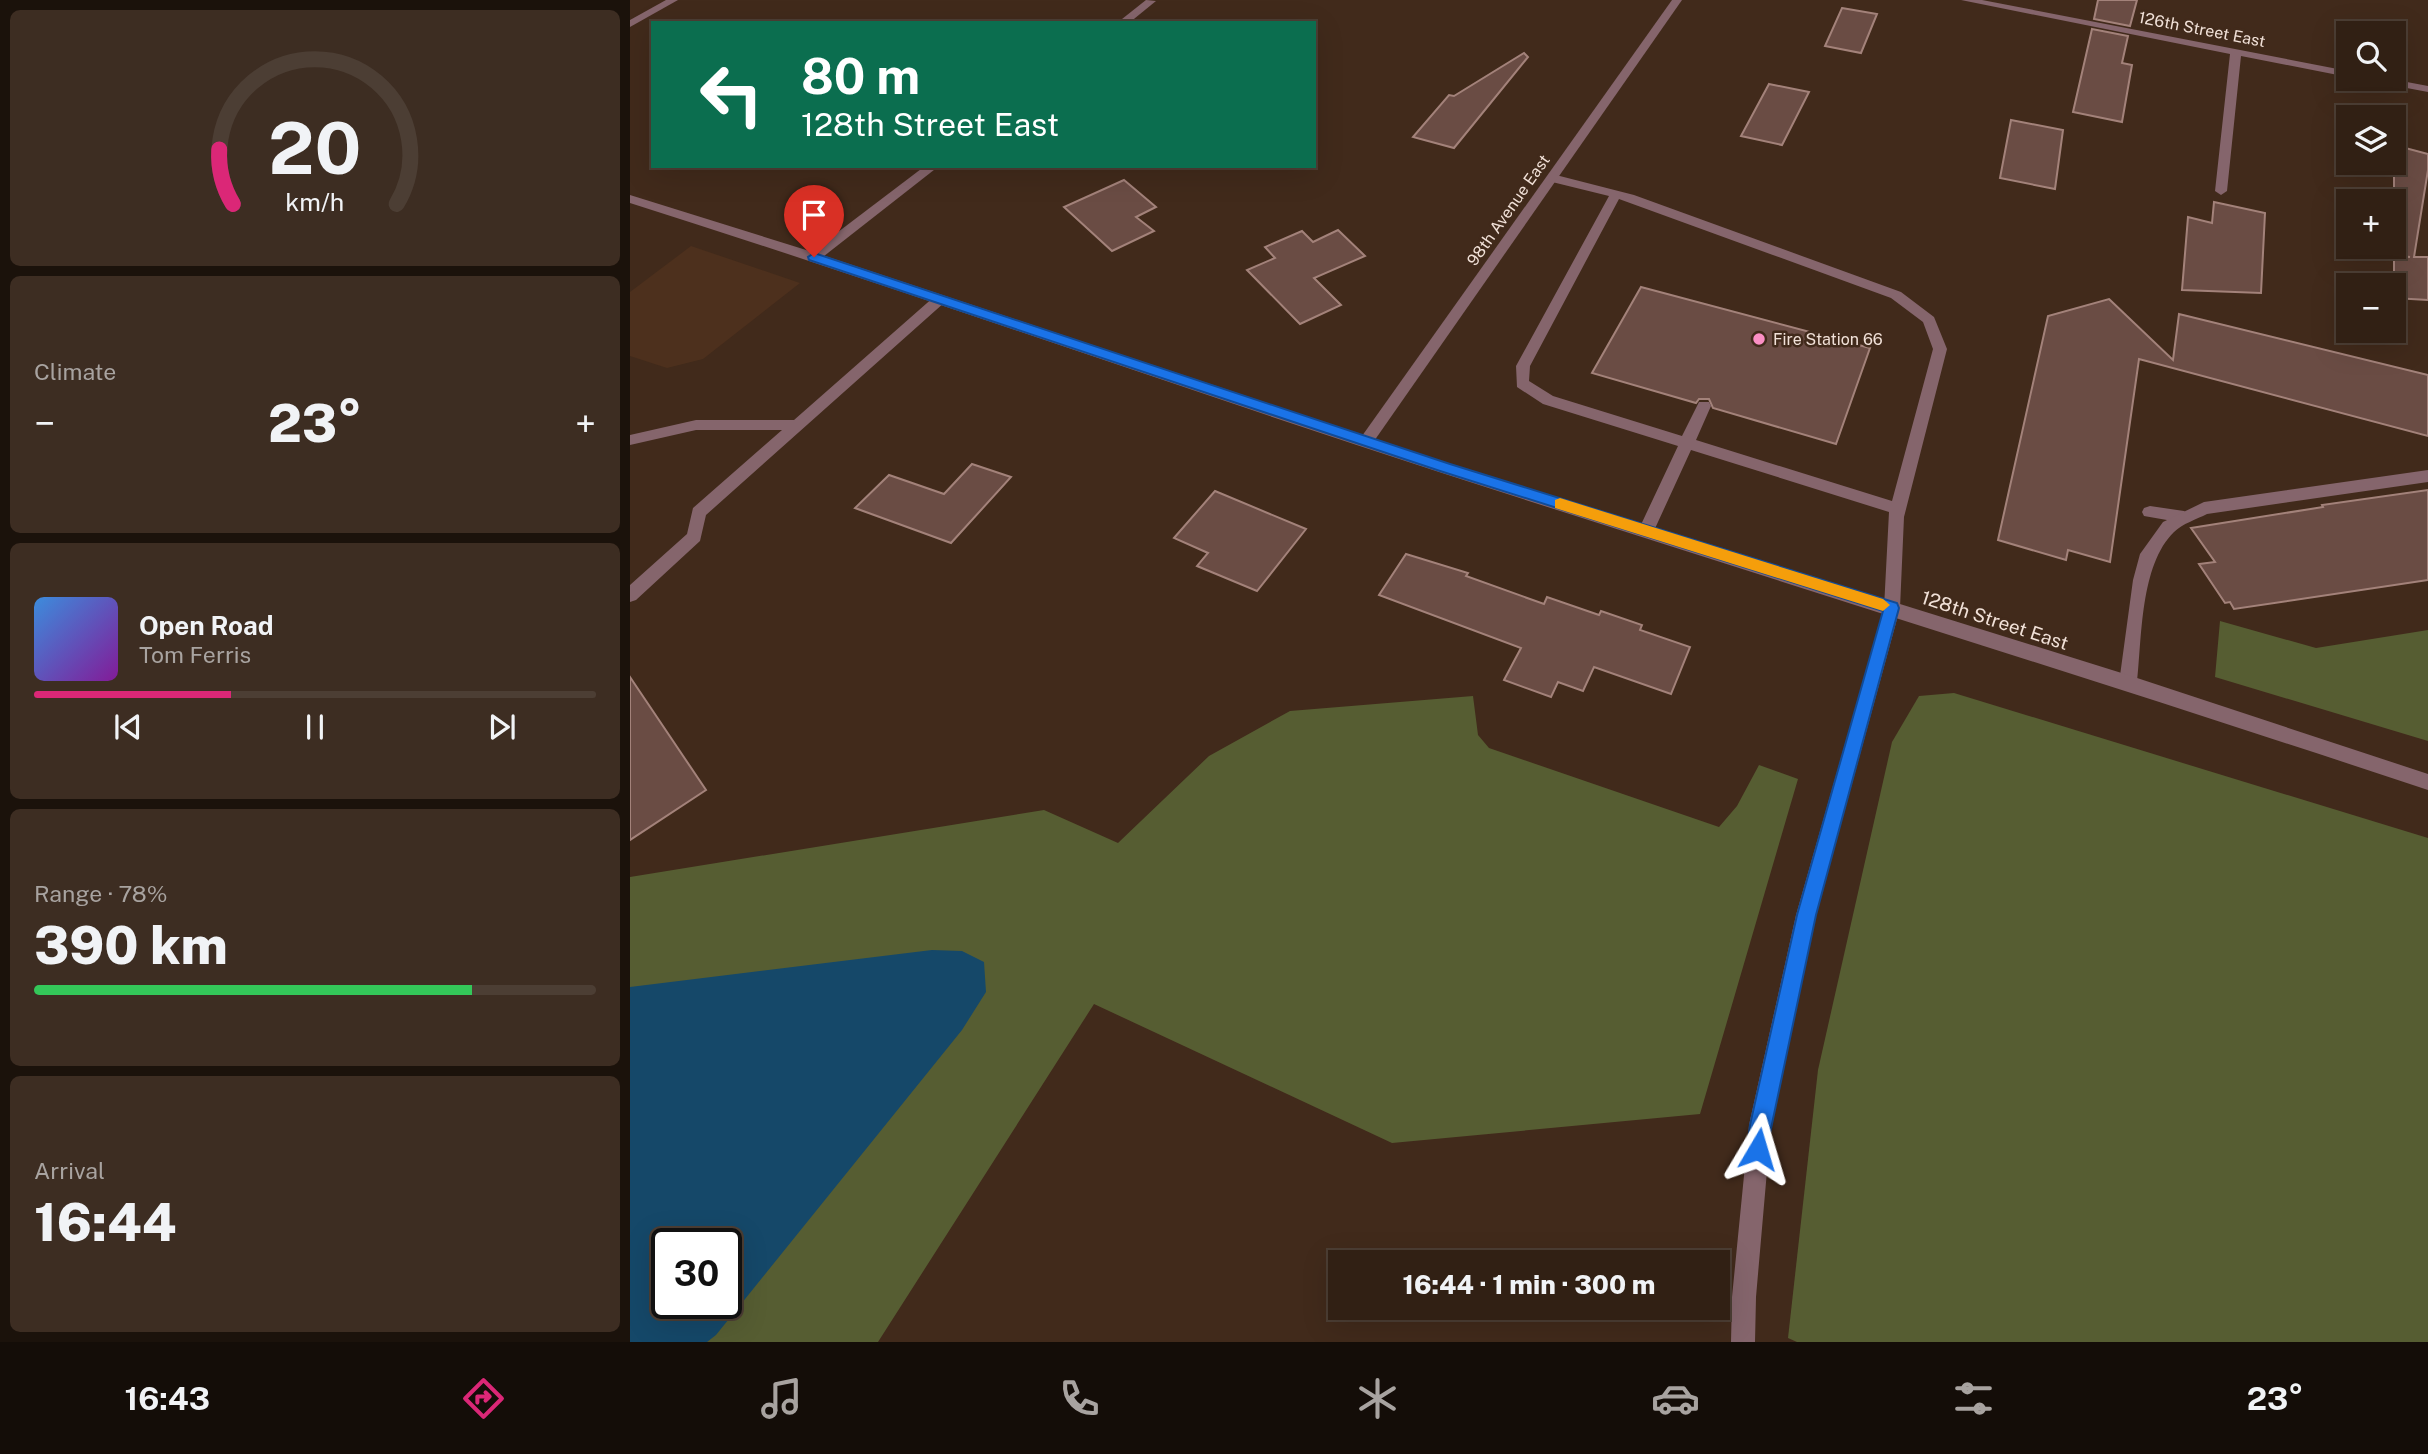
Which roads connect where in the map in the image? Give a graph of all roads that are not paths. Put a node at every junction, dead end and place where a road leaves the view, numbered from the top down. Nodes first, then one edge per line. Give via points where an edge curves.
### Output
1 (673, 0) edge
2 (1677, 0) edge
3 (1966, 0) edge
4 (1151, 1) edge
5 (1125, 21) edge
6 (630, 24) edge
7 (2236, 52) junction
8 (2336, 72) edge
9 (2406, 85) edge
10 (2428, 89) edge
11 (930, 168) edge
12 (1552, 178) junction
13 (2221, 191) dead end
14 (1616, 194) junction
15 (630, 199) edge
16 (814, 257) junction
17 (940, 299) junction
18 (1704, 405) dead end
19 (798, 425) junction
20 (630, 440) edge
21 (1367, 440) junction
22 (1686, 444) junction
23 (2428, 475) edge
24 (1898, 509) junction
25 (2150, 512) dead end
26 (2184, 517) junction
27 (1646, 531) junction
28 (630, 596) edge
29 (1892, 608) junction
30 (2127, 683) junction
31 (2428, 782) edge
32 (1744, 1342) edge

1 - 6 street
2 - 12 street, 98th Avenue East
3 - 7 street, 126th Street East
4 - 5 street
7 - 8 street, 126th Street East
7 - 13 street
9 - 10 street
11 - 16 street
12 - 14 street
12 - 21 street, 98th Avenue East
14 - 22 street via 1523,366 1522,383 1548,400
14 - 24 street via 1896,295 1929,320 1940,349
15 - 16 street, 128th Street East
16 - 17 street, 128th Street East
17 - 19 street
17 - 21 street, 128th Street East
18 - 22 street
19 - 20 street via 696,425
19 - 28 street via 699,512 694,537
21 - 27 street, 128th Street East
22 - 24 street
22 - 27 street
23 - 26 street via 2204,508
24 - 29 street
25 - 26 street
26 - 30 street via 2169,526 2148,554
27 - 29 street, 128th Street East
29 - 30 street, 128th Street East
29 - 32 street via 1806,915 1760,1125
30 - 31 street, 128th Street East

